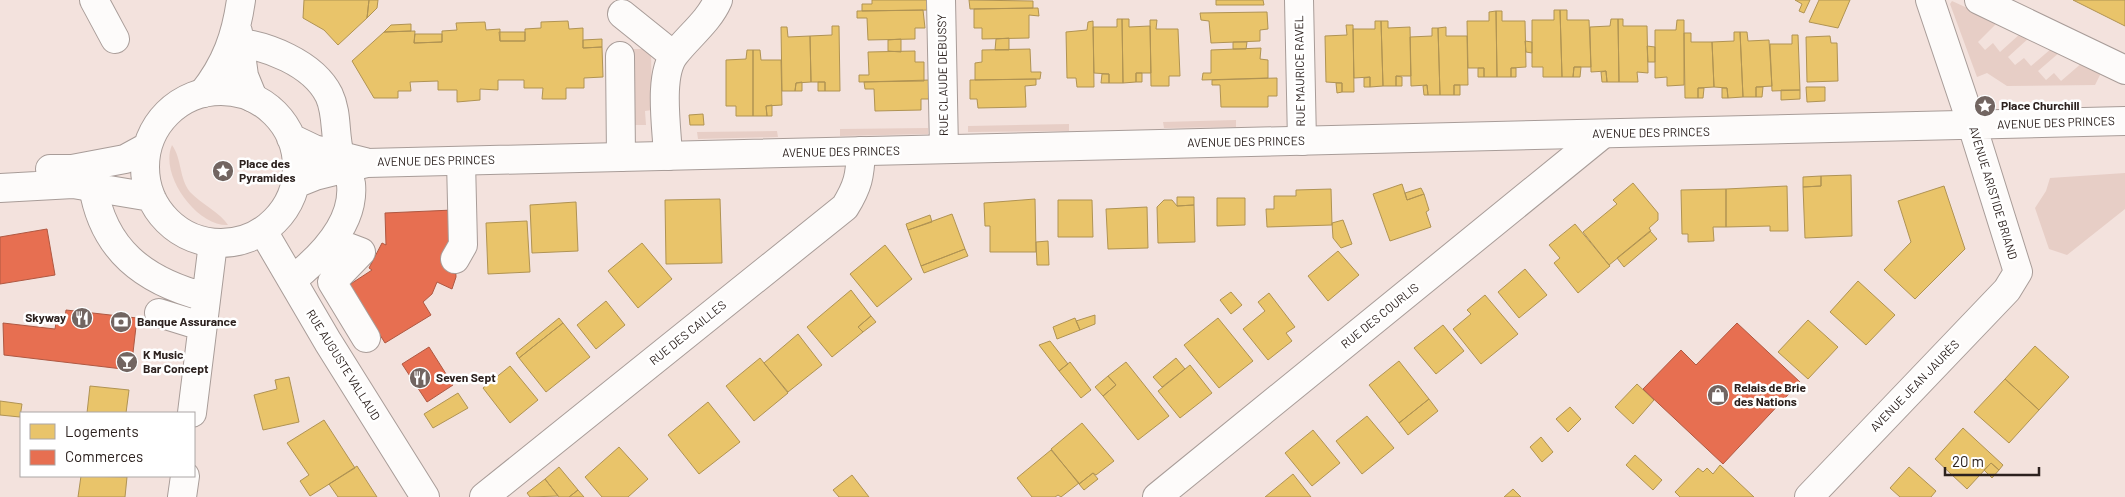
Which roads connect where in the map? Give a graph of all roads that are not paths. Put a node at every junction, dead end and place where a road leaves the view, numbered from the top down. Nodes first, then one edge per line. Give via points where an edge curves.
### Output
1 (242, 0) edge
2 (718, 0) edge
3 (941, 0) edge
4 (1299, 0) edge
5 (1930, 0) edge
6 (1978, 0) edge
7 (89, 1) edge
8 (622, 14) dead end
9 (236, 37) junction
10 (115, 39) dead end
11 (620, 56) dead end
12 (673, 56) junction
13 (2125, 70) edge
14 (203, 93) junction
15 (253, 98) junction
16 (2125, 121) edge
17 (1972, 125) junction
18 (1603, 134) junction
19 (291, 138) junction
20 (1302, 141) junction
21 (147, 147) junction
22 (944, 149) junction
23 (861, 151) junction
24 (668, 156) junction
25 (621, 157) junction
26 (461, 160) junction
27 (351, 162) junction
28 (0, 170) edge
29 (295, 184) junction
30 (93, 186) junction
31 (0, 188) edge
32 (150, 197) junction
33 (263, 232) junction
34 (332, 241) junction
35 (213, 243) junction
36 (455, 259) dead end
37 (2018, 272) joint
38 (292, 280) junction
39 (204, 297) junction
40 (159, 312) dead end
41 (201, 326) junction
42 (366, 338) dead end
43 (192, 412) edge
44 (185, 477) edge
45 (182, 497) edge
46 (425, 497) edge
47 (484, 497) edge
48 (1157, 497) edge
49 (1808, 497) edge

1 - 9 main road
2 - 12 main road via 714,11
3 - 22 main road, RUE CLAUDE DEBUSSY
4 - 20 main road, RUE MAURICE RAVEL
5 - 17 main road, AVENUE ARISTIDE BRIAND
6 - 13 main road
7 - 10 main road
8 - 12 main road
9 - 14 main road via 219,74
9 - 15 main road via 244,76
9 - 27 main road via 285,56 320,82 330,96
11 - 25 main road
12 - 24 main road via 666,69 665,80
14 - 15 main road via 228,91
14 - 21 main road via 172,109 160,121
15 - 19 main road via 282,121
16 - 17 main road, AVENUE DES PRINCES
17 - 18 main road, AVENUE DES PRINCES
17 - 37 main road, AVENUE ARISTIDE BRIAND
18 - 20 main road, AVENUE DES PRINCES
18 - 48 main road, RUE DES COURLIS
19 - 27 main road, AVENUE DES PRINCES
19 - 29 main road via 297,161
20 - 22 main road, AVENUE DES PRINCES
21 - 28 main road via 125,159 72,169
21 - 32 main road via 144,172
22 - 23 main road, AVENUE DES PRINCES
23 - 24 main road, AVENUE DES PRINCES
23 - 47 main road, RUE DES CAILLES via 860,177 845,208
24 - 25 main road, AVENUE DES PRINCES
25 - 26 main road, AVENUE DES PRINCES
26 - 27 main road, AVENUE DES PRINCES
26 - 36 main road via 463,245
27 - 29 main road, AVENUE DES PRINCES
27 - 34 main road via 349,201
29 - 33 main road via 277,219
30 - 31 main road
30 - 32 main road
30 - 39 main road via 96,210 117,247 136,265 165,284
32 - 35 main road via 160,215 175,229
33 - 35 main road via 238,242
33 - 38 main road, RUE AUGUSTE VALLAUD
34 - 38 main road via 322,255
34 - 42 main road via 360,252 332,282
35 - 39 main road
37 - 49 main road, AVENUE JEAN JAURÈS via 2007,290
38 - 46 main road, RUE AUGUSTE VALLAUD
39 - 41 main road
40 - 41 main road
41 - 43 main road
44 - 45 main road

